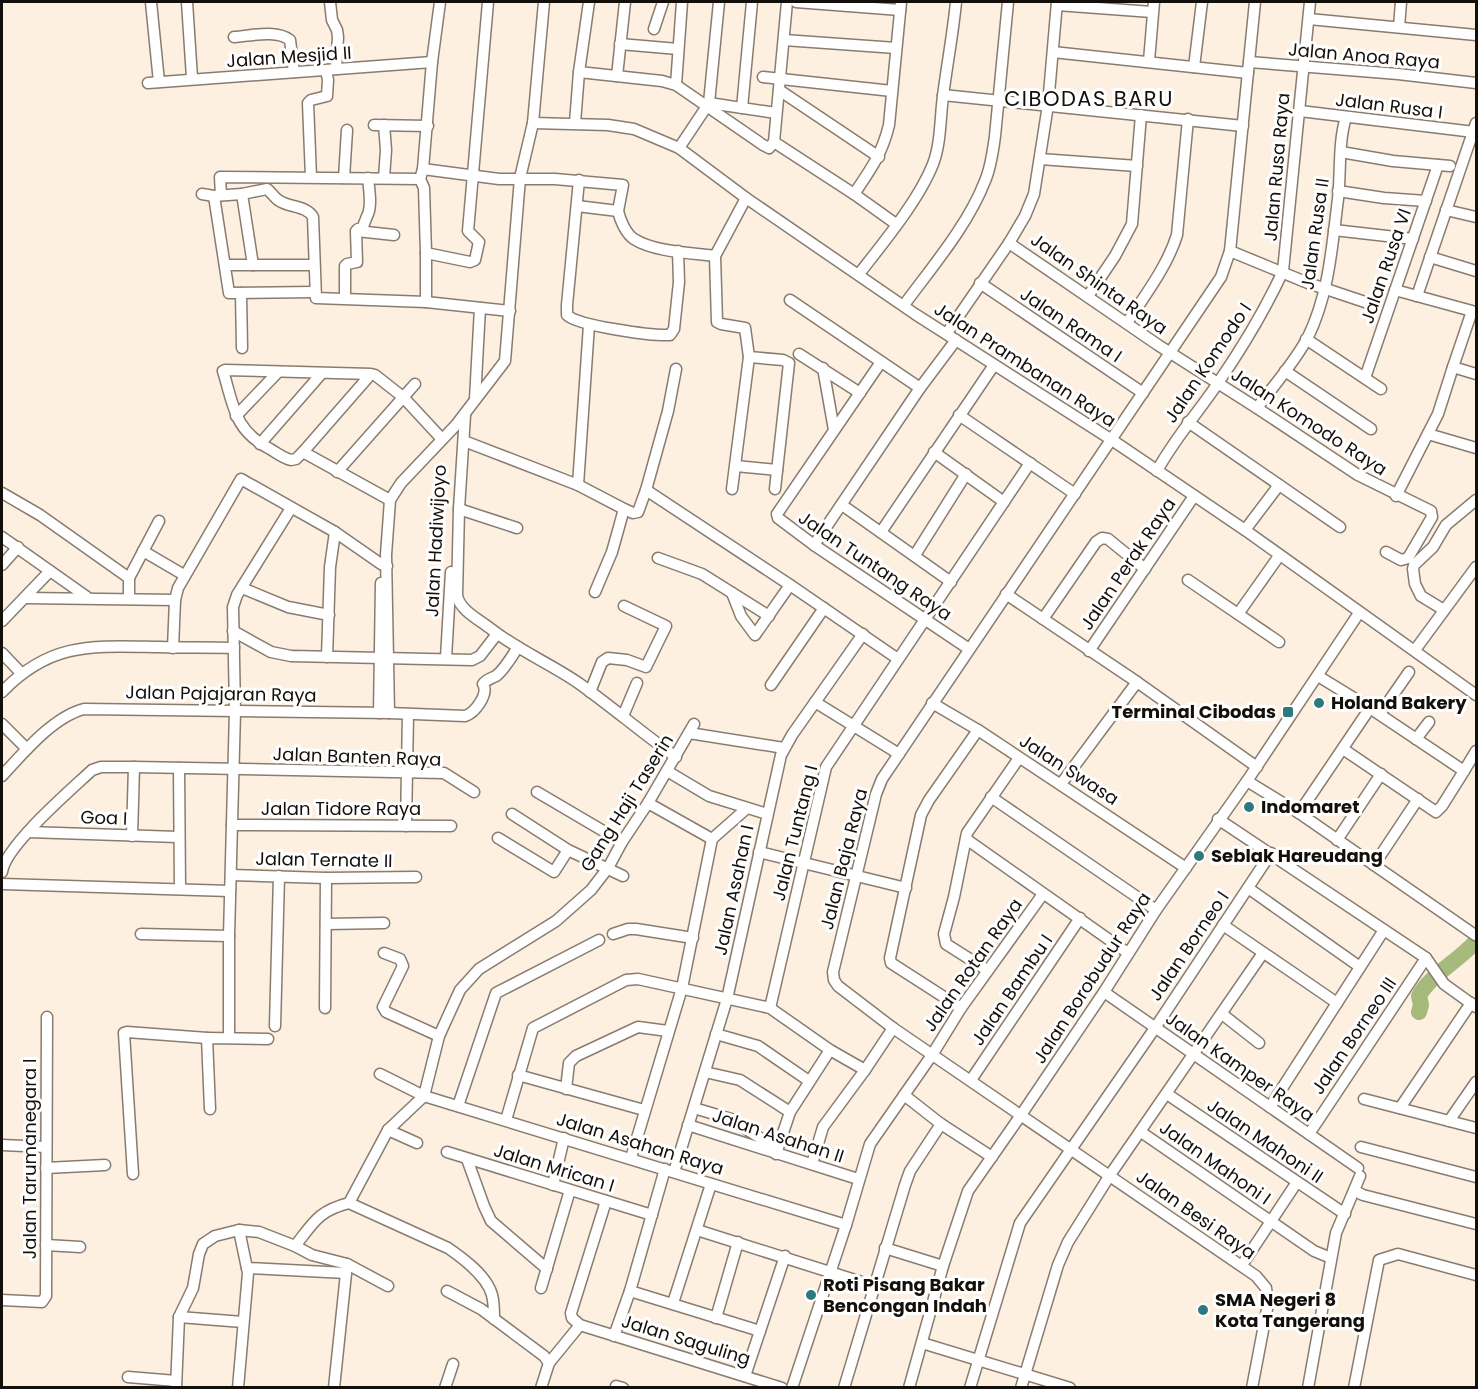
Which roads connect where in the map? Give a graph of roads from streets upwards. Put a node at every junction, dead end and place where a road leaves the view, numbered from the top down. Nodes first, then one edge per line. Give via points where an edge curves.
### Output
1 (151, 2) edge
2 (187, 2) edge
3 (330, 2) edge
4 (440, 2) edge
5 (488, 2) edge
6 (544, 2) edge
7 (588, 2) edge
8 (625, 2) edge
9 (663, 2) edge
10 (682, 2) edge
11 (718, 2) edge
12 (752, 2) edge
13 (787, 2) edge
14 (796, 2) edge
15 (956, 2) edge
16 (1008, 2) edge
17 (1202, 2) edge
18 (1255, 2) edge
19 (1310, 2) edge
20 (1401, 2) edge
21 (1057, 3) edge
22 (901, 6) edge
23 (1153, 7) edge
24 (1309, 19) junction
25 (1399, 27) junction
26 (654, 29) dead end
27 (1476, 35) edge
28 (234, 37) dead end
29 (784, 39) junction
30 (620, 44) junction
31 (896, 48) junction
32 (678, 49) junction
33 (1053, 52) junction
34 (1149, 61) junction
35 (432, 62) junction
36 (1194, 67) junction
37 (1303, 67) junction
38 (1249, 68) junction
39 (331, 69) junction
40 (294, 72) junction
41 (579, 72) junction
42 (616, 76) junction
43 (763, 76) dead end
44 (192, 78) junction
45 (1476, 83) edge
46 (676, 85) junction
47 (780, 85) junction
48 (892, 91) junction
49 (943, 94) junction
50 (999, 102) junction
51 (708, 105) junction
52 (1048, 105) junction
53 (742, 108) junction
54 (1300, 111) junction
55 (776, 113) junction
56 (1141, 115) junction
57 (1346, 117) junction
58 (1188, 119) junction
59 (533, 123) junction
60 (575, 123) junction
61 (428, 126) junction
62 (1243, 126) junction
63 (1475, 128) edge
64 (346, 130) dead end
65 (774, 142) junction
66 (679, 148) junction
67 (1341, 153) junction
68 (879, 157) junction
69 (1041, 159) junction
70 (1471, 159) edge
71 (1438, 165) junction
72 (1137, 166) junction
73 (1450, 166) dead end
74 (422, 174) junction
75 (472, 175) junction
76 (311, 177) junction
77 (344, 178) junction
78 (368, 178) junction
79 (384, 178) junction
80 (519, 178) junction
81 (579, 180) junction
82 (1338, 191) junction
83 (202, 194) dead end
84 (242, 194) junction
85 (854, 194) junction
86 (218, 196) junction
87 (747, 198) junction
88 (1426, 201) junction
89 (577, 206) junction
90 (1446, 210) junction
91 (618, 211) junction
92 (1476, 217) edge
93 (896, 224) junction
94 (1334, 230) junction
95 (356, 231) junction
96 (394, 235) dead end
97 (1413, 239) junction
98 (1009, 243) junction
99 (678, 251) junction
100 (1230, 251) junction
101 (426, 253) junction
102 (715, 256) junction
103 (1430, 257) junction
104 (225, 265) junction
105 (253, 265) junction
106 (314, 265) junction
107 (1283, 271) junction
108 (1476, 271) edge
109 (859, 274) junction
110 (980, 283) junction
111 (1326, 287) junction
112 (1395, 290) junction
113 (241, 293) junction
114 (315, 295) junction
115 (1088, 296) junction
116 (1417, 296) junction
117 (345, 298) junction
118 (790, 300) dead end
119 (426, 302) junction
120 (1368, 303) dead end
121 (904, 305) junction
122 (480, 308) junction
123 (510, 311) junction
124 (1127, 323) junction
125 (589, 325) junction
126 (951, 336) junction
127 (1306, 339) junction
128 (242, 348) dead end
129 (1170, 353) junction
130 (799, 354) dead end
131 (749, 357) junction
132 (881, 362) junction
133 (994, 365) junction
134 (1453, 367) junction
135 (823, 368) junction
136 (676, 369) dead end
137 (1285, 371) junction
138 (278, 372) junction
139 (322, 373) junction
140 (371, 374) junction
141 (1476, 374) edge
142 (1365, 378) junction
143 (1218, 383) junction
144 (415, 384) dead end
145 (920, 388) junction
146 (1381, 389) dead end
147 (860, 393) junction
148 (1143, 393) junction
149 (403, 397) junction
150 (475, 402) junction
151 (1257, 408) junction
152 (465, 415) junction
153 (959, 415) junction
154 (236, 416) junction
155 (1188, 422) junction
156 (456, 425) junction
157 (1371, 429) dead end
158 (834, 430) junction
159 (1428, 434) junction
160 (441, 438) junction
161 (1112, 440) junction
162 (464, 441) junction
163 (260, 444) junction
164 (1476, 448) edge
165 (303, 452) junction
166 (934, 452) junction
167 (1030, 464) junction
168 (736, 466) junction
169 (777, 470) junction
170 (1156, 471) junction
171 (337, 472) junction
172 (966, 474) junction
173 (578, 485) junction
174 (1280, 485) junction
175 (732, 489) dead end
176 (775, 489) dead end
177 (646, 490) junction
178 (2, 493) edge
179 (1075, 494) junction
180 (1194, 496) junction
181 (1396, 496) junction
182 (390, 500) junction
183 (1476, 500) edge
184 (1004, 502) junction
185 (842, 505) junction
186 (291, 508) junction
187 (459, 509) junction
188 (624, 509) junction
189 (159, 521) dead end
190 (1340, 527) dead end
191 (517, 528) dead end
192 (1245, 530) junction
193 (335, 532) junction
194 (881, 532) junction
195 (2, 537) edge
196 (813, 545) junction
197 (18, 547) junction
198 (143, 551) junction
199 (1386, 552) dead end
200 (915, 555) junction
201 (1279, 556) junction
202 (658, 558) dead end
203 (385, 561) junction
204 (2, 566) edge
205 (1476, 567) edge
206 (1145, 569) junction
207 (50, 571) junction
208 (184, 575) junction
209 (129, 578) junction
210 (1188, 580) dead end
211 (951, 582) junction
212 (790, 585) junction
213 (242, 588) junction
214 (595, 592) dead end
215 (731, 592) junction
216 (1006, 594) junction
217 (87, 597) junction
218 (26, 598) junction
219 (129, 599) junction
220 (175, 600) junction
221 (624, 606) dead end
222 (824, 608) junction
223 (1444, 610) junction
224 (1359, 613) junction
225 (1238, 614) junction
226 (329, 615) junction
227 (769, 616) junction
228 (925, 619) junction
229 (1043, 620) junction
230 (2, 621) edge
231 (233, 630) junction
232 (497, 634) junction
233 (863, 634) junction
234 (1279, 642) dead end
235 (518, 647) junction
236 (173, 648) junction
237 (234, 648) junction
238 (969, 649) junction
239 (1415, 650) junction
240 (1089, 651) junction
241 (2, 652) edge
242 (327, 657) junction
243 (384, 658) junction
244 (446, 658) junction
245 (898, 658) junction
246 (1409, 672) dead end
247 (21, 673) junction
248 (1318, 676) junction
249 (1137, 682) junction
250 (637, 683) dead end
251 (771, 685) dead end
252 (2, 692) edge
253 (590, 692) junction
254 (1476, 695) edge
255 (815, 702) junction
256 (932, 703) junction
257 (235, 711) junction
258 (1375, 711) junction
259 (384, 713) junction
260 (408, 714) junction
261 (623, 716) junction
262 (1429, 722) dead end
263 (2, 724) edge
264 (853, 727) junction
265 (978, 730) junction
266 (1416, 739) junction
267 (784, 748) junction
268 (1343, 748) junction
269 (27, 749) junction
270 (1476, 751) edge
271 (899, 754) junction
272 (676, 757) junction
273 (1019, 758) junction
274 (134, 766) junction
275 (1257, 767) junction
276 (179, 768) junction
277 (233, 770) junction
278 (667, 771) junction
279 (1464, 771) junction
280 (407, 773) junction
281 (1381, 774) junction
282 (2, 776) edge
283 (1247, 781) junction
284 (1061, 784) junction
285 (474, 792) dead end
286 (537, 792) dead end
287 (992, 797) junction
288 (1418, 799) junction
289 (648, 803) junction
290 (746, 809) junction
291 (1299, 813) junction
292 (512, 814) dead end
293 (767, 814) junction
294 (1218, 819) junction
295 (232, 825) junction
296 (406, 826) junction
297 (451, 826) dead end
298 (28, 832) junction
299 (132, 836) junction
300 (178, 837) junction
301 (498, 838) dead end
302 (712, 839) junction
303 (966, 839) junction
304 (1337, 840) junction
305 (622, 842) junction
306 (568, 850) junction
307 (759, 852) junction
308 (1271, 853) junction
309 (804, 863) junction
310 (1374, 865) junction
311 (1186, 867) junction
312 (608, 868) junction
313 (2, 872) edge
314 (231, 875) junction
315 (855, 875) junction
316 (279, 876) junction
317 (623, 876) dead end
318 (416, 877) dead end
319 (326, 878) junction
320 (2, 885) edge
321 (906, 888) junction
322 (1248, 888) junction
323 (180, 889) junction
324 (230, 891) junction
325 (1043, 894) junction
326 (1156, 910) junction
327 (1080, 918) junction
328 (384, 923) dead end
329 (326, 924) junction
330 (1223, 925) junction
331 (1384, 930) junction
332 (141, 934) dead end
333 (613, 934) dead end
334 (1475, 935) edge
335 (229, 936) junction
336 (693, 938) junction
337 (599, 940) dead end
338 (384, 953) dead end
339 (1128, 953) junction
340 (1263, 953) junction
341 (1428, 961) junction
342 (1360, 967) junction
343 (987, 970) junction
344 (682, 988) junction
345 (1104, 992) junction
346 (727, 999) junction
347 (1337, 1003) junction
348 (1474, 1005) edge
349 (325, 1008) dead end
350 (771, 1008) junction
351 (961, 1008) junction
352 (1222, 1014) junction
353 (47, 1017) dead end
354 (275, 1026) dead end
355 (893, 1028) junction
356 (1155, 1028) junction
357 (668, 1031) junction
358 (716, 1034) junction
359 (439, 1036) junction
360 (207, 1038) junction
361 (229, 1038) junction
362 (268, 1039) dead end
363 (1259, 1043) dead end
364 (830, 1050) junction
365 (1194, 1054) junction
366 (932, 1055) junction
367 (865, 1070) junction
368 (705, 1072) junction
369 (380, 1074) dead end
370 (518, 1076) junction
371 (971, 1080) junction
372 (809, 1081) junction
373 (1476, 1082) edge
374 (566, 1089) junction
375 (1167, 1094) junction
376 (904, 1095) junction
377 (424, 1096) junction
378 (1365, 1099) dead end
379 (458, 1106) junction
380 (1270, 1107) junction
381 (694, 1108) junction
382 (1400, 1108) junction
383 (210, 1109) dead end
384 (644, 1110) junction
385 (790, 1112) junction
386 (1022, 1115) junction
387 (506, 1120) junction
388 (1449, 1121) junction
389 (941, 1124) junction
390 (688, 1125) junction
391 (741, 1126) junction
392 (1476, 1128) edge
393 (388, 1130) junction
394 (1141, 1132) junction
395 (1309, 1134) junction
396 (564, 1138) junction
397 (735, 1140) junction
398 (417, 1143) dead end
399 (2, 1145) edge
400 (46, 1147) junction
401 (1361, 1147) dead end
402 (1070, 1149) junction
403 (777, 1151) junction
404 (447, 1152) dead end
405 (992, 1157) junction
406 (631, 1158) junction
407 (467, 1159) junction
408 (812, 1164) junction
409 (105, 1166) dead end
410 (46, 1168) junction
411 (670, 1171) junction
412 (133, 1174) dead end
413 (1110, 1175) junction
414 (1476, 1177) edge
415 (858, 1179) junction
416 (1297, 1182) junction
417 (711, 1184) junction
418 (553, 1185) junction
419 (570, 1190) junction
420 (1358, 1193) junction
421 (606, 1201) junction
422 (349, 1203) junction
423 (1345, 1214) junction
424 (652, 1215) junction
425 (1270, 1221) junction
426 (846, 1224) junction
427 (1476, 1224) edge
428 (239, 1230) junction
429 (697, 1230) junction
430 (738, 1242) junction
431 (46, 1245) junction
432 (295, 1246) junction
433 (80, 1247) dead end
434 (885, 1248) junction
435 (785, 1256) junction
436 (1332, 1258) junction
437 (1242, 1265) junction
438 (943, 1266) junction
439 (247, 1268) junction
440 (346, 1268) junction
441 (547, 1269) junction
442 (830, 1271) junction
443 (1476, 1275) edge
444 (388, 1286) dead end
445 (874, 1286) junction
446 (540, 1288) dead end
447 (447, 1291) dead end
448 (630, 1291) junction
449 (2, 1300) edge
450 (673, 1303) junction
451 (179, 1317) junction
452 (716, 1318) junction
453 (494, 1319) junction
454 (243, 1323) junction
455 (580, 1325) junction
456 (760, 1331) junction
457 (614, 1335) junction
458 (922, 1343) junction
459 (978, 1360) junction
460 (549, 1363) junction
461 (453, 1364) dead end
462 (1025, 1374) junction
463 (745, 1376) junction
464 (128, 1377) dead end
465 (176, 1384) edge
466 (238, 1388) edge
467 (334, 1388) edge
468 (445, 1388) edge
469 (541, 1388) edge
470 (782, 1388) edge
471 (792, 1388) edge
472 (844, 1388) edge
473 (909, 1388) edge
474 (970, 1388) edge
475 (1021, 1388) edge
476 (1070, 1388) edge
477 (1252, 1388) edge
478 (1308, 1388) edge
479 (1354, 1388) edge

1 - 44 street, Jalan Mesjid II via 153,82
2 - 44 street
3 - 39 street via 338,37
4 - 35 street
5 - 75 street
6 - 59 street
7 - 41 street
8 - 30 street
9 - 26 street
10 - 32 street
11 - 51 street
12 - 53 street
13 - 29 street
14 - 22 street
15 - 49 street
16 - 50 street
17 - 36 street
18 - 38 street, Jalan Baja Raya
19 - 24 street, Jalan Rusa Raya
20 - 25 street
21 - 23 street
21 - 33 street
22 - 31 street
23 - 34 street
24 - 25 street
24 - 37 street, Jalan Rusa Raya
25 - 27 street
28 - 40 street via 287,38
29 - 31 street
29 - 47 street
30 - 32 street
30 - 42 street
31 - 48 street
32 - 46 street
33 - 34 street, Jalan Anoa Raya
33 - 52 street
34 - 36 street, Jalan Anoa Raya
35 - 39 street, Jalan Mesjid II
35 - 61 street
36 - 38 street, Jalan Anoa Raya
37 - 38 street, Jalan Anoa Raya
37 - 45 street, Jalan Anoa Raya
37 - 54 street, Jalan Rusa Raya
38 - 62 street, Jalan Baja Raya
39 - 40 street, Jalan Mesjid II
39 - 76 street via 327,96 308,103
40 - 44 street, Jalan Mesjid II
41 - 42 street
41 - 60 street
42 - 46 street
43 - 47 street
46 - 51 street
47 - 48 street
47 - 55 street
47 - 68 street
48 - 68 street via 889,125
49 - 50 street
49 - 93 street via 933,165
50 - 52 street
50 - 121 street via 985,182 954,237
51 - 53 street
51 - 65 street via 767,147
51 - 66 street
52 - 56 street
52 - 69 street
53 - 55 street
54 - 57 street, Jalan Rusa I
54 - 107 street, Jalan Rusa Raya
55 - 65 street
56 - 58 street
56 - 72 street
57 - 63 street, Jalan Rusa I
57 - 67 street, Jalan Rusa II
58 - 62 street
58 - 124 street via 1173,249
59 - 60 street, Jalan Prambanan Raya
59 - 80 street
60 - 66 street, Jalan Prambanan Raya via 634,129
61 - 74 street
61 - 79 street via 379,125 386,150
62 - 100 street, Jalan Baja Raya
63 - 70 street
64 - 77 street
65 - 85 street
66 - 87 street, Jalan Prambanan Raya
67 - 71 street
67 - 82 street, Jalan Rusa II
68 - 85 street
69 - 72 street
69 - 98 street via 1034,194
70 - 90 street
71 - 73 street
71 - 88 street, Jalan Rusa VI
72 - 115 street via 1131,224
74 - 75 street
74 - 79 street
74 - 101 street
75 - 80 street
75 - 101 street via 468,232 480,243 475,260 465,262
76 - 77 street
76 - 86 street via 220,177
77 - 78 street
78 - 79 street
78 - 95 street via 368,214 363,228
80 - 81 street
80 - 123 street
81 - 89 street
81 - 91 street via 622,184
82 - 88 street
82 - 94 street, Jalan Rusa II
83 - 86 street
84 - 86 street
84 - 105 street
84 - 106 street via 267,189 276,199 309,211 314,224
85 - 93 street
86 - 104 street
87 - 102 street
87 - 109 street, Jalan Prambanan Raya
88 - 97 street, Jalan Rusa VI
89 - 91 street
89 - 125 street via 567,315
90 - 92 street
90 - 103 street
91 - 99 street via 634,240
93 - 109 street
94 - 97 street
94 - 111 street, Jalan Rusa II
95 - 96 street
95 - 117 street via 357,260 345,265
97 - 112 street, Jalan Rusa VI
98 - 110 street
98 - 115 street, Jalan Shinta Raya
99 - 102 street
99 - 125 street via 679,282 672,334
100 - 107 street, Jalan Rusa Raya
100 - 129 street, Jalan Baja Raya via 1221,277
101 - 119 street
102 - 131 street via 717,322 746,328
103 - 108 street
103 - 116 street
104 - 105 street
104 - 113 street via 229,293
105 - 106 street
106 - 114 street
107 - 111 street, Jalan Rusa Raya
107 - 143 street, Jalan Komodo I
109 - 121 street, Jalan Prambanan Raya
110 - 126 street
110 - 148 street, Jalan Rama I
111 - 120 street, Jalan Rusa Raya
111 - 127 street, Jalan Rusa II
112 - 116 street
112 - 142 street, Jalan Rusa VI
113 - 114 street
113 - 128 street
114 - 117 street
115 - 124 street, Jalan Shinta Raya
116 - 134 street via 1472,311
117 - 119 street
118 - 132 street
119 - 122 street
121 - 126 street, Jalan Prambanan Raya
122 - 123 street
122 - 150 street
123 - 150 street via 505,361
124 - 129 street, Jalan Shinta Raya
125 - 173 street
126 - 133 street, Jalan Prambanan Raya
126 - 145 street
127 - 137 street, Jalan Rusa II
127 - 142 street
129 - 143 street, Jalan Komodo Raya
129 - 148 street, Jalan Baja Raya
130 - 135 street
131 - 168 street
131 - 169 street via 789,363
132 - 145 street
132 - 147 street
133 - 153 street
133 - 161 street, Jalan Prambanan Raya
134 - 141 street
134 - 159 street
135 - 147 street
135 - 158 street
136 - 177 street
137 - 151 street, Jalan Rusa II
137 - 157 street
138 - 139 street
138 - 154 street
138 - 154 street via 223,371
139 - 140 street
139 - 163 street
140 - 149 street
140 - 165 street
142 - 146 street
143 - 151 street, Jalan Komodo Raya
143 - 155 street, Jalan Komodo I
144 - 149 street
145 - 185 street
147 - 158 street
148 - 161 street, Jalan Baja Raya
149 - 160 street
149 - 171 street
150 - 152 street
151 - 181 street, Jalan Komodo Raya
152 - 156 street
152 - 162 street
153 - 166 street
153 - 167 street
154 - 163 street
155 - 170 street, Jalan Komodo I
155 - 174 street
156 - 160 street
156 - 244 street, Jalan Hadiwijoyo
158 - 196 street, Jalan Tuntang Raya via 777,516
159 - 164 street
159 - 181 street
160 - 182 street
161 - 170 street, Jalan Prambanan Raya
161 - 179 street, Jalan Baja Raya
162 - 173 street
162 - 187 street
163 - 165 street via 286,458 294,459
165 - 171 street
166 - 172 street
166 - 194 street
167 - 179 street
167 - 184 street, Jalan Tuntang I
168 - 169 street
168 - 175 street
169 - 176 street
170 - 180 street, Jalan Prambanan Raya
171 - 182 street
172 - 184 street
172 - 200 street
173 - 188 street
174 - 190 street
174 - 192 street
177 - 188 street via 638,512
177 - 212 street
178 - 209 street via 40,514
179 - 216 street, Jalan Baja Raya
180 - 192 street, Jalan Prambanan Raya
180 - 206 street, Jalan Perak Raya
181 - 199 street, Jalan Komodo Raya via 1432,513 1408,558 1401,560
182 - 203 street
183 - 223 street via 1446,525 1433,547 1414,565 1415,584 1421,596
184 - 211 street, Jalan Tuntang I
185 - 194 street
185 - 196 street
186 - 193 street
186 - 208 street via 241,479
186 - 213 street
187 - 191 street
187 - 232 street via 458,601
188 - 214 street
189 - 198 street
192 - 201 street, Jalan Prambanan Raya
193 - 203 street
193 - 226 street
194 - 200 street
195 - 197 street
196 - 228 street, Jalan Tuntang Raya
197 - 204 street
197 - 207 street
198 - 208 street
198 - 209 street
200 - 211 street
201 - 224 street, Jalan Prambanan Raya
201 - 225 street
202 - 215 street via 702,574
203 - 243 street
205 - 223 street
206 - 229 street via 1108,539 1101,538
206 - 240 street, Jalan Perak Raya
207 - 217 street
207 - 218 street
208 - 220 street
209 - 219 street
210 - 225 street
211 - 228 street, Jalan Tuntang I
212 - 222 street
212 - 227 street
213 - 226 street via 288,607
213 - 231 street via 233,607
215 - 227 street
215 - 227 street via 755,635
216 - 229 street
216 - 238 street, Jalan Baja Raya
217 - 218 street
217 - 219 street
218 - 230 street
219 - 220 street
220 - 236 street
221 - 253 street via 666,626 646,667 608,658 602,662
222 - 233 street
222 - 251 street
223 - 239 street
224 - 239 street, Jalan Prambanan Raya
224 - 248 street, Jalan Borobudur Raya
225 - 234 street
226 - 242 street
228 - 238 street, Jalan Tuntang Raya
228 - 245 street, Jalan Tuntang I
229 - 240 street
231 - 237 street
231 - 242 street via 277,654
232 - 235 street
232 - 244 street via 478,658
233 - 245 street
233 - 255 street, Jalan Asahan I
235 - 253 street
235 - 260 street, Jalan Pajajaran Raya via 495,676 485,681 485,693 470,715
236 - 237 street
236 - 247 street via 80,648 48,657
237 - 257 street
238 - 256 street, Jalan Baja Raya
239 - 254 street, Jalan Prambanan Raya
240 - 249 street
241 - 247 street
242 - 243 street
243 - 244 street
243 - 259 street
245 - 264 street, Jalan Tuntang I
246 - 258 street
247 - 252 street
248 - 258 street
248 - 275 street, Jalan Borobudur Raya
249 - 275 street
249 - 284 street
250 - 261 street
253 - 261 street
255 - 264 street
255 - 267 street, Jalan Asahan I
256 - 265 street, Jalan Swasa
256 - 271 street, Jalan Baja Raya
257 - 259 street, Jalan Pajajaran Raya
257 - 269 street, Jalan Pajajaran Raya via 84,709 67,714
257 - 277 street
258 - 266 street
258 - 268 street
259 - 260 street, Jalan Pajajaran Raya
260 - 280 street
261 - 272 street
262 - 266 street
263 - 269 street
264 - 271 street
264 - 309 street, Jalan Tuntang I via 824,772
265 - 273 street, Jalan Swasa
265 - 321 street via 925,807
266 - 279 street
267 - 272 street, Gang Haji Taserin via 692,728
267 - 293 street, Jalan Asahan I
268 - 281 street
268 - 291 street
269 - 282 street, Jalan Pajajaran Raya
270 - 279 street
271 - 315 street, Jalan Baja Raya via 876,794
272 - 278 street, Gang Haji Taserin
273 - 284 street, Jalan Swasa
273 - 287 street
274 - 276 street, Jalan Banten Raya
274 - 298 street, Jalan Banten Raya via 92,770
274 - 299 street
275 - 283 street, Jalan Borobudur Raya
276 - 277 street, Jalan Banten Raya
276 - 300 street
277 - 280 street, Jalan Banten Raya
277 - 295 street
278 - 289 street, Gang Haji Taserin
278 - 290 street via 700,792
279 - 288 street via 1439,811 1434,812
280 - 285 street, Jalan Banten Raya via 444,773
280 - 296 street
281 - 288 street
281 - 304 street
283 - 291 street
283 - 294 street, Jalan Borobudur Raya
284 - 311 street, Jalan Swasa
286 - 305 street
287 - 303 street
287 - 326 street
288 - 310 street
289 - 302 street
289 - 305 street, Gang Haji Taserin
290 - 293 street
290 - 302 street
291 - 304 street
292 - 306 street
293 - 307 street, Jalan Asahan I
294 - 308 street
294 - 311 street, Jalan Borobudur Raya
295 - 296 street, Jalan Tidore Raya
295 - 314 street
296 - 297 street, Jalan Tidore Raya
298 - 299 street, Goa I
298 - 313 street, Jalan Banten Raya via 4,862
299 - 300 street, Goa I
300 - 323 street
301 - 306 street via 554,872
302 - 336 street
303 - 325 street
303 - 343 street via 945,942
304 - 310 street
305 - 312 street, Gang Haji Taserin
306 - 312 street
307 - 309 street
307 - 346 street, Jalan Asahan I
308 - 322 street, Jalan Borneo I
308 - 331 street
309 - 315 street
309 - 350 street, Jalan Tuntang I
310 - 334 street
311 - 326 street, Jalan Borobudur Raya
312 - 317 street
312 - 359 street, Gang Haji Taserin via 591,890 556,921 473,974 460,990
314 - 316 street, Jalan Ternate II
314 - 324 street
315 - 321 street
315 - 355 street, Jalan Baja Raya via 834,980
316 - 319 street, Jalan Ternate II
316 - 354 street
318 - 319 street, Jalan Ternate II
319 - 329 street
320 - 323 street
321 - 351 street via 890,962
322 - 330 street, Jalan Borneo I
322 - 342 street
323 - 324 street
324 - 335 street
325 - 327 street
325 - 343 street, Jalan Rotan Raya
326 - 339 street, Jalan Borobudur Raya
327 - 339 street
327 - 371 street, Jalan Bambu I
328 - 329 street
329 - 349 street
330 - 340 street
330 - 356 street, Jalan Borneo I
331 - 341 street
331 - 342 street
332 - 335 street
333 - 336 street via 636,929
335 - 361 street
336 - 344 street
337 - 379 street via 496,993
338 - 359 street via 400,959 403,966 383,1007 386,1012
339 - 345 street, Jalan Borobudur Raya
340 - 347 street
340 - 352 street
341 - 348 street via 1444,984
341 - 395 street, Jalan Borneo III
342 - 347 street
343 - 351 street, Jalan Rotan Raya
344 - 346 street
344 - 357 street
344 - 370 street via 630,979 552,1016 533,1028
345 - 356 street, Jalan Kamper Raya
345 - 386 street, Jalan Borobudur Raya
346 - 350 street
346 - 358 street, Jalan Asahan I
347 - 380 street
348 - 382 street
350 - 364 street
351 - 366 street, Jalan Rotan Raya
352 - 363 street
352 - 365 street
353 - 400 street, Jalan Tarumanegara I
355 - 366 street, Jalan Baja Raya
355 - 367 street
356 - 365 street, Jalan Kamper Raya
356 - 402 street, Jalan Borneo I
357 - 374 street via 638,1027 576,1056 569,1063
357 - 384 street
358 - 368 street, Jalan Asahan I
358 - 372 street via 758,1046
359 - 377 street, Gang Haji Taserin
360 - 361 street
360 - 383 street
360 - 412 street via 124,1033
361 - 362 street
364 - 367 street
364 - 372 street
365 - 375 street
365 - 380 street, Jalan Kamper Raya
366 - 371 street, Jalan Baja Raya
366 - 376 street, Jalan Rotan Raya
367 - 408 street via 823,1127
368 - 381 street, Jalan Asahan I
368 - 385 street via 740,1080
369 - 377 street, Jalan Asahan Raya
370 - 374 street
370 - 387 street
371 - 386 street, Jalan Baja Raya
372 - 385 street
373 - 388 street
374 - 384 street
375 - 394 street
375 - 416 street, Jalan Mahoni II
376 - 389 street
376 - 415 street, Jalan Rotan Raya via 870,1144
377 - 379 street, Jalan Asahan Raya
377 - 393 street
378 - 382 street
379 - 387 street, Jalan Asahan Raya
380 - 395 street, Jalan Kamper Raya
381 - 390 street, Jalan Asahan I
381 - 391 street via 722,1115
382 - 388 street
384 - 406 street
385 - 403 street
386 - 402 street, Jalan Besi Raya
386 - 405 street, Jalan Borobudur Raya
387 - 396 street, Jalan Asahan Raya
388 - 392 street
389 - 405 street
389 - 434 street via 910,1171
390 - 397 street, Jalan Asahan II
390 - 411 street, Jalan Asahan I
391 - 397 street
391 - 403 street
393 - 398 street
393 - 422 street
394 - 413 street
394 - 425 street, Jalan Mahoni I
395 - 420 street, Jalan Kamper Raya via 1360,1172
396 - 406 street, Jalan Asahan Raya
396 - 418 street
397 - 403 street, Jalan Asahan II
399 - 400 street
400 - 410 street, Jalan Tarumanegara I
401 - 414 street
402 - 413 street, Jalan Besi Raya
402 - 459 street, Jalan Borneo I via 1017,1229
403 - 408 street, Jalan Asahan II
404 - 407 street, Jalan Mrican I
405 - 438 street, Jalan Borobudur Raya via 965,1198
406 - 411 street, Jalan Asahan Raya
407 - 418 street, Jalan Mrican I
407 - 441 street via 491,1221
408 - 415 street, Jalan Asahan II
409 - 410 street
410 - 431 street, Jalan Tarumanegara I
411 - 417 street, Jalan Asahan Raya
411 - 424 street, Jalan Asahan I
413 - 437 street, Jalan Besi Raya
413 - 462 street via 1062,1253
415 - 426 street, Jalan Rotan Raya
416 - 423 street, Jalan Mahoni II
416 - 425 street
417 - 426 street, Jalan Asahan Raya
417 - 429 street
418 - 419 street, Jalan Mrican I
419 - 421 street, Jalan Mrican I
419 - 441 street
420 - 423 street
420 - 427 street
421 - 424 street, Jalan Mrican I
421 - 455 street via 571,1313
422 - 432 street via 321,1214
422 - 453 street via 457,1254 488,1286
423 - 436 street via 1336,1233
424 - 448 street, Jalan Asahan I
425 - 436 street, Jalan Mahoni I via 1314,1251
425 - 437 street
426 - 442 street, Jalan Rotan Raya
428 - 432 street via 259,1232
428 - 439 street
428 - 451 street via 215,1236 203,1244 194,1288
429 - 430 street
429 - 450 street
430 - 435 street
430 - 452 street
431 - 433 street
431 - 449 street, Jalan Tarumanegara I via 43,1301
432 - 440 street
434 - 438 street
434 - 445 street
435 - 442 street
435 - 456 street
436 - 478 street
437 - 477 street, Jalan Besi Raya via 1262,1282 1268,1296
438 - 458 street, Jalan Borobudur Raya
439 - 440 street
439 - 454 street
440 - 444 street
440 - 467 street
441 - 446 street
442 - 445 street
442 - 471 street, Jalan Rotan Raya
443 - 479 street via 1402,1255 1378,1262
445 - 472 street
447 - 453 street
448 - 450 street
448 - 457 street, Jalan Asahan I
450 - 452 street
451 - 454 street
451 - 465 street
452 - 456 street
453 - 460 street
454 - 466 street
455 - 457 street, Jalan Saguling
455 - 460 street
456 - 463 street
457 - 463 street, Jalan Saguling
458 - 459 street
458 - 473 street, Jalan Borobudur Raya
459 - 462 street
459 - 474 street, Jalan Borneo I
460 - 469 street
461 - 468 street
462 - 475 street
462 - 476 street
463 - 470 street, Jalan Saguling
464 - 465 street

